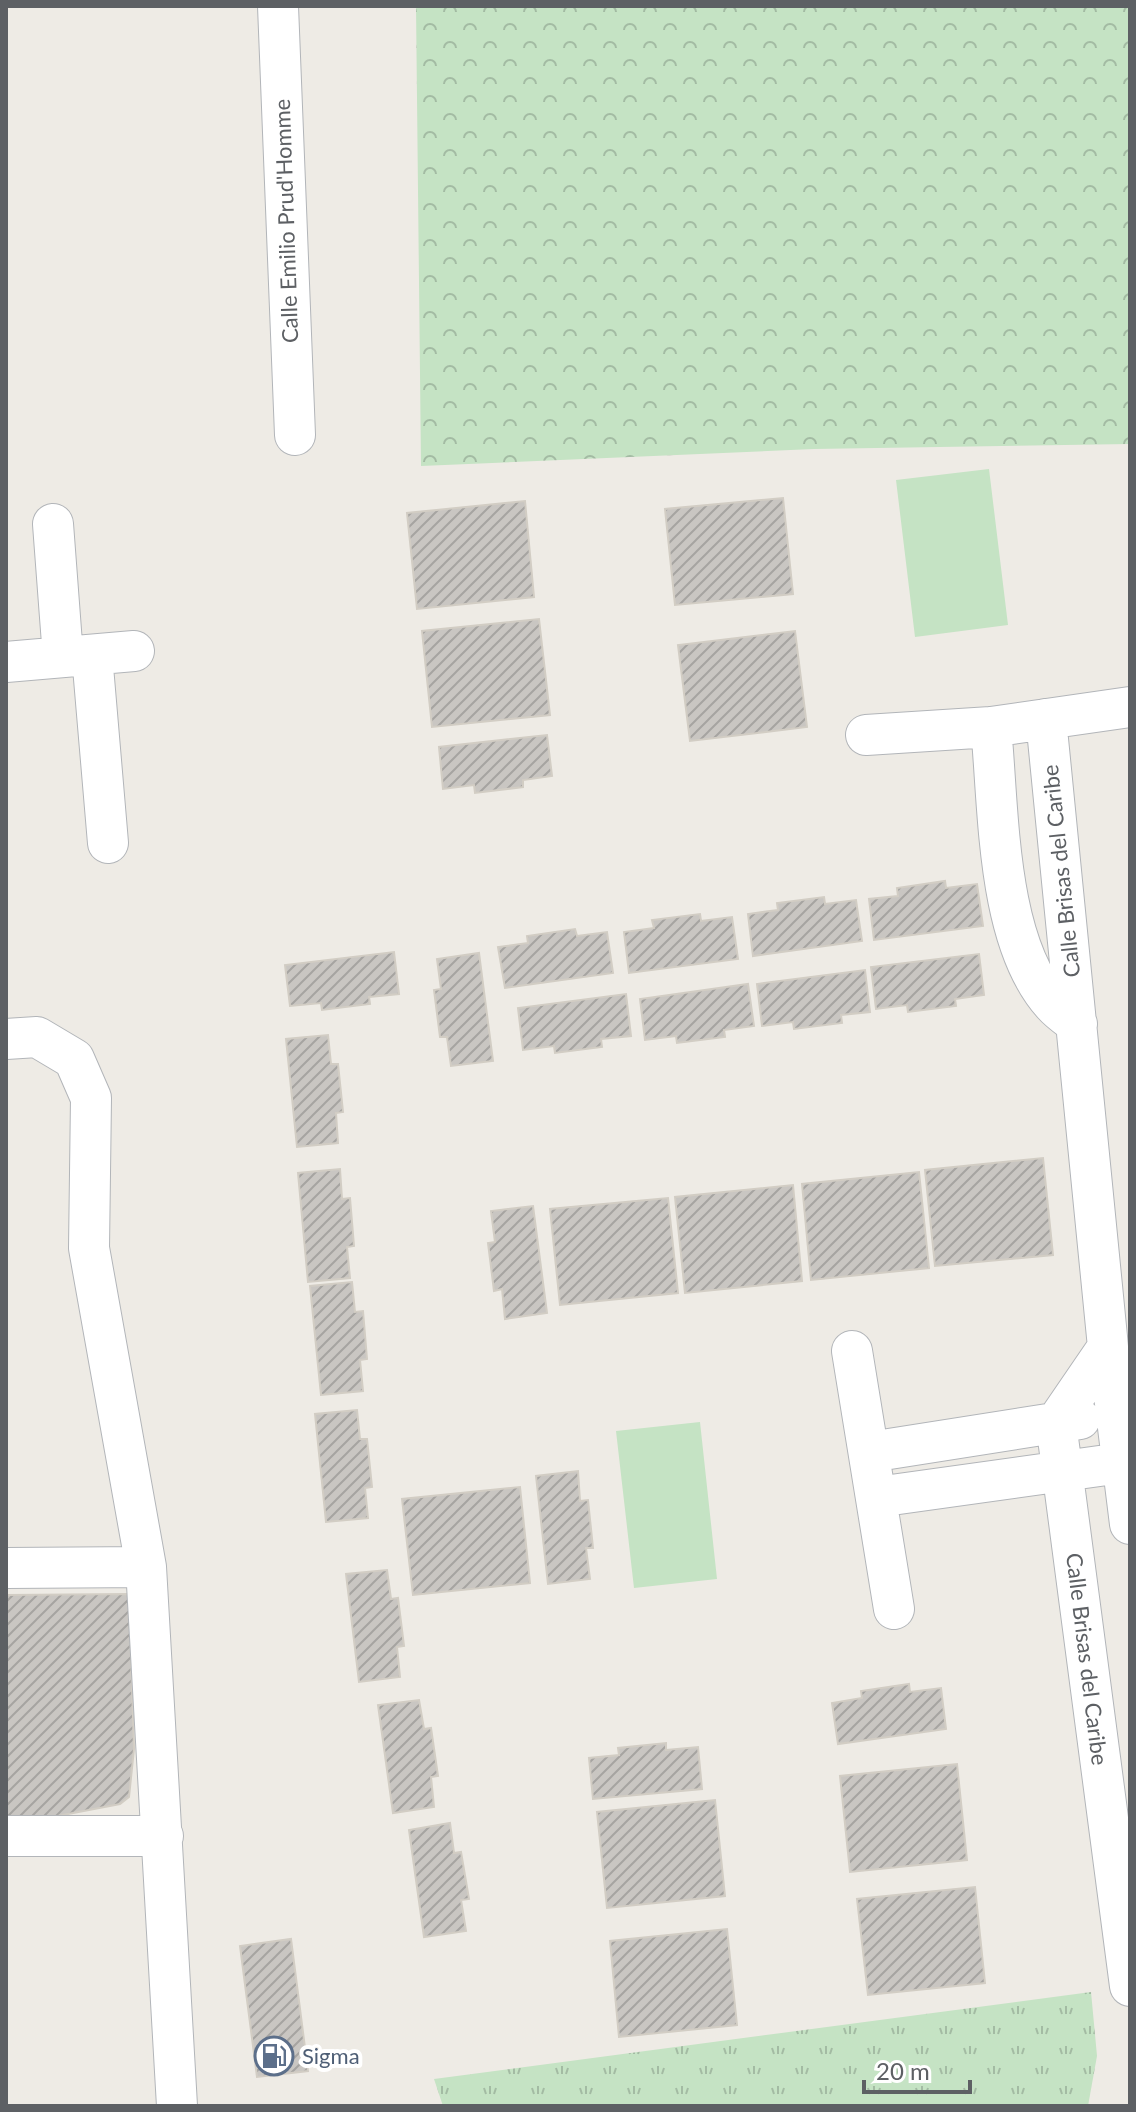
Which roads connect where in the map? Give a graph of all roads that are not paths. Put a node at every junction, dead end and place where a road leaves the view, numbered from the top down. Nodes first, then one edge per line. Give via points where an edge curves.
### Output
1 (278, 6) edge
2 (295, 435) dead end
3 (53, 524) dead end
4 (134, 651) dead end
5 (78, 656) junction
6 (6, 662) edge
7 (1130, 707) edge
8 (1046, 719) junction
9 (991, 727) junction
10 (866, 735) dead end
11 (108, 843) dead end
12 (1077, 1024) junction
13 (6, 1039) edge
14 (1108, 1347) junction
15 (852, 1351) dead end
16 (1116, 1414) junction
17 (1056, 1423) junction
18 (870, 1452) junction
19 (1121, 1463) junction
20 (1063, 1471) junction
21 (877, 1497) junction
22 (1130, 1524) edge
23 (146, 1567) junction
24 (6, 1568) edge
25 (894, 1609) dead end
26 (6, 1836) edge
27 (163, 1836) junction
28 (1130, 1986) edge
29 (177, 2106) edge

1 - 2 street, Calle Emilio Prud'Homme
3 - 5 street
4 - 5 street
5 - 6 street
5 - 11 street
7 - 8 street
8 - 9 street
8 - 12 street, Calle Brisas del Caribe
9 - 10 street
9 - 12 street, Calle Brisas del Caribe via 1008,909 1029,965 1053,1004
12 - 14 street, Calle Brisas del Caribe
13 - 23 street via 37,1037 74,1059 91,1098 89,1248
14 - 16 street, Calle Brisas del Caribe
14 - 17 street
15 - 18 street
16 - 17 street
16 - 19 street, Calle Brisas del Caribe
17 - 18 street
17 - 20 street, Calle Brisas del Caribe
18 - 21 street
19 - 20 street
19 - 22 street, Calle Brisas del Caribe
20 - 21 street
20 - 28 street, Calle Brisas del Caribe
21 - 25 street
23 - 24 street
23 - 27 street
26 - 27 street
27 - 29 street

